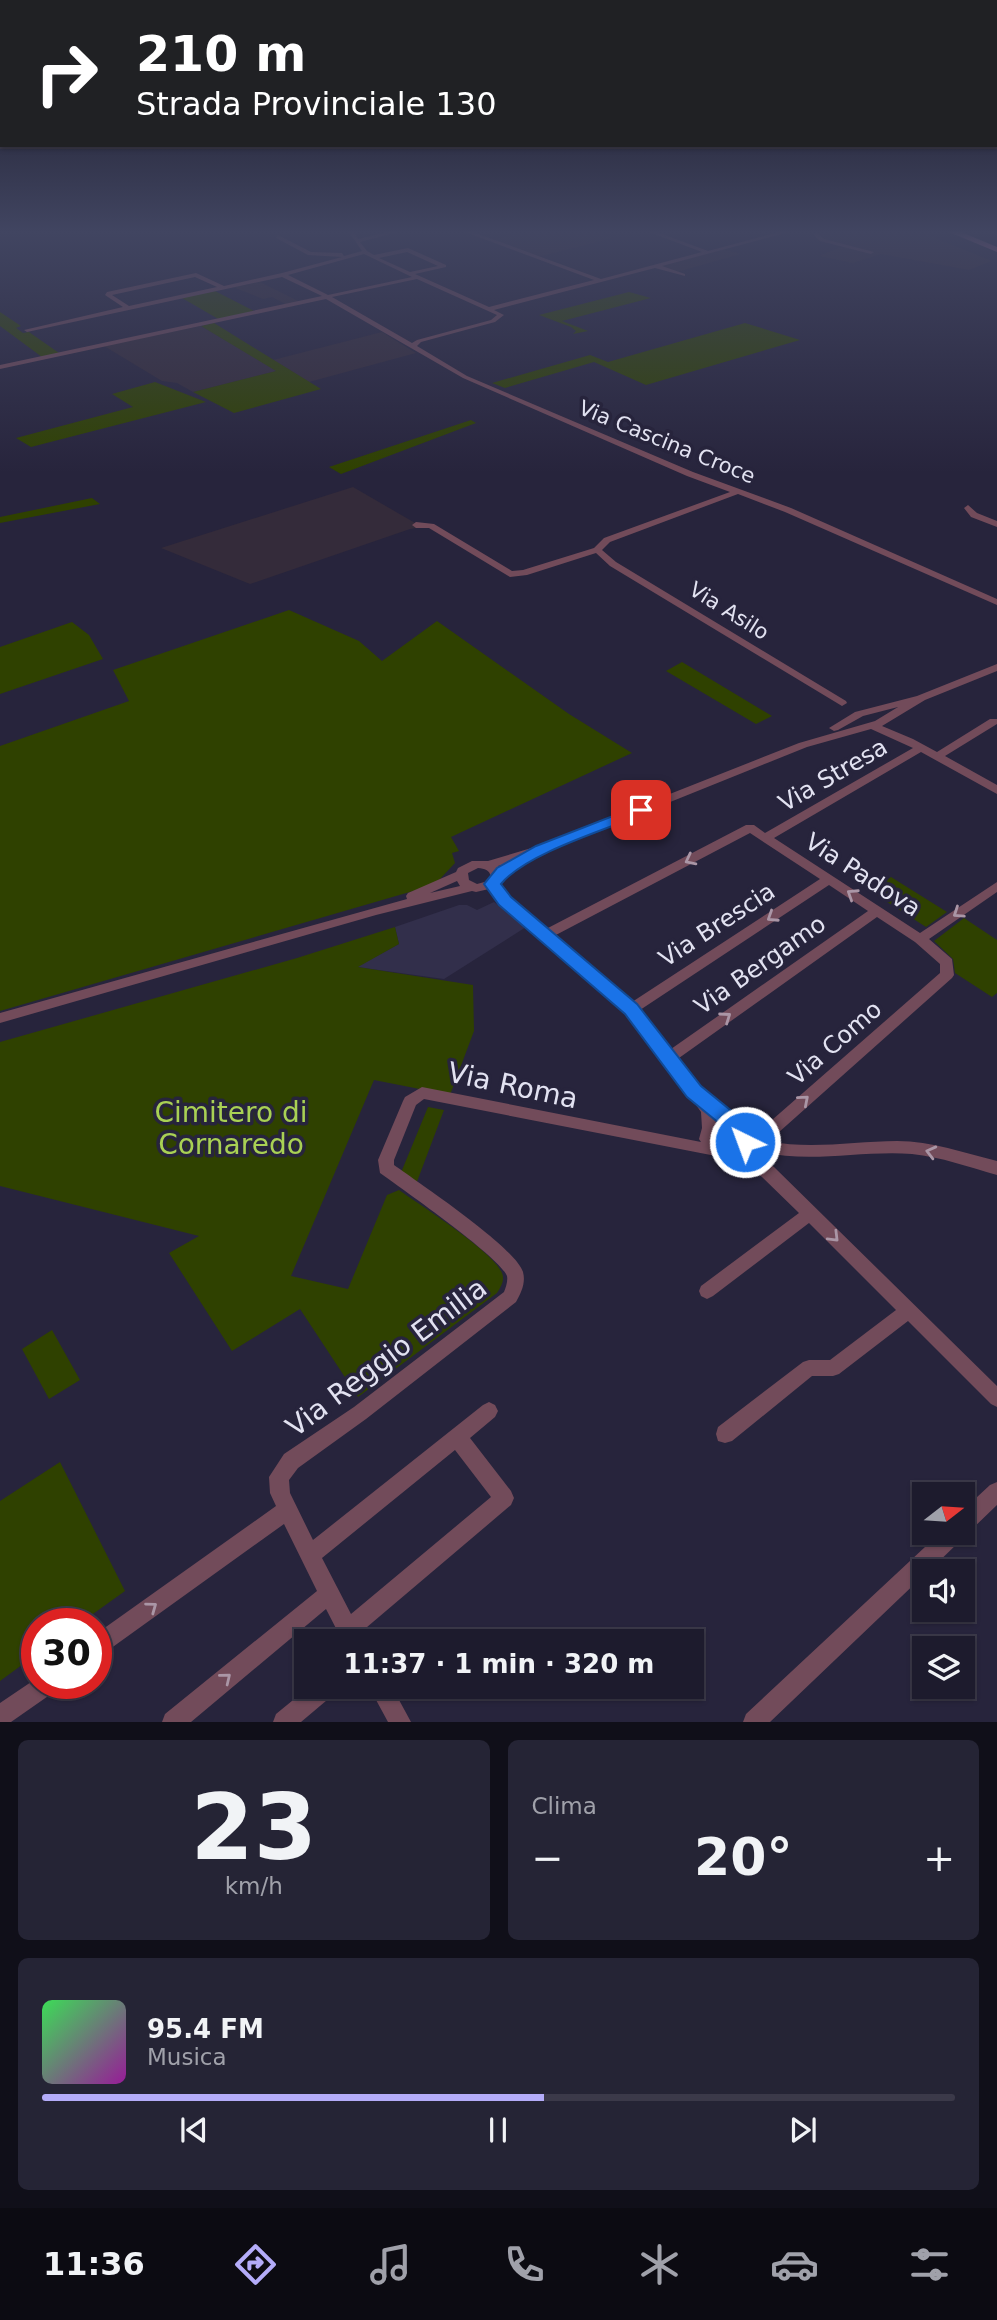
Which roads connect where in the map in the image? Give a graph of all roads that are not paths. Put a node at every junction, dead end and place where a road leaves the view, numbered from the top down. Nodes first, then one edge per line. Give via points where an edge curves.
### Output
1 (108, 312) edge
2 (259, 312) edge
3 (354, 312) edge
4 (498, 312) edge
5 (27, 330) dead end
6 (414, 345) junction
7 (0, 367) edge
8 (739, 491) junction
9 (968, 508) dead end
10 (997, 524) edge
11 (416, 525) dead end
12 (597, 550) junction
13 (997, 602) edge
14 (997, 667) edge
15 (921, 698) junction
16 (842, 703) junction
17 (870, 712) junction
18 (853, 718) junction
19 (887, 719) junction
20 (994, 721) dead end
21 (871, 725) junction
22 (909, 741) junction
23 (803, 745) junction
24 (921, 748) junction
25 (936, 757) junction
26 (997, 790) edge
27 (765, 838) junction
28 (542, 849) junction
29 (488, 865) junction
30 (460, 875) junction
31 (829, 879) junction
32 (485, 884) junction
33 (997, 886) edge
34 (376, 911) junction
35 (877, 911) junction
36 (544, 936) junction
37 (919, 939) junction
38 (947, 962) joint
39 (631, 1009) junction
40 (0, 1018) edge
41 (670, 1057) junction
42 (694, 1091) junction
43 (733, 1125) junction
44 (774, 1126) junction
45 (708, 1130) junction
46 (679, 1146) junction
47 (737, 1147) junction
48 (789, 1149) junction
49 (386, 1168) joint
50 (997, 1168) edge
51 (768, 1172) junction
52 (811, 1213) junction
53 (707, 1291) dead end
54 (909, 1311) junction
55 (978, 1379) joint
56 (997, 1398) edge
57 (489, 1412) dead end
58 (725, 1434) dead end
59 (457, 1437) junction
60 (997, 1492) edge
61 (287, 1510) junction
62 (975, 1513) edge
63 (941, 1545) edge
64 (310, 1555) junction
65 (329, 1594) junction
66 (347, 1629) edge
67 (359, 1629) edge
68 (112, 1636) edge
69 (24, 1699) edge
70 (311, 1699) edge
71 (387, 1699) edge
72 (0, 1716) edge
73 (173, 1721) edge
74 (284, 1721) edge
75 (400, 1721) edge
76 (754, 1721) edge

1 - 5 street
2 - 7 street
3 - 6 street, Via Cascina Croce
4 - 6 street via 505,315
6 - 8 street, Via Cascina Croce via 465,377
8 - 12 street via 607,540
8 - 13 street, Via Cascina Croce
9 - 10 street
11 - 12 street via 431,526 510,573 524,573
12 - 16 street, Via Asilo
14 - 15 street
15 - 17 street
15 - 19 street
16 - 17 street, Via Asilo
16 - 18 street, Via Asilo
17 - 18 street
18 - 23 street
19 - 21 street
19 - 22 street
20 - 25 street
21 - 22 street
21 - 23 street
22 - 24 street
23 - 28 street
24 - 25 street
24 - 27 street, Via Stresa
25 - 26 street
27 - 31 street, Via Padova
27 -> 36 street, Via Padova via 750,828
28 - 29 street
28 - 32 street
29 - 30 street via 470,865
29 - 32 street via 495,870
30 - 32 street via 463,882
30 - 34 street
35 -> 31 street, Via Padova
31 -> 39 street, Via Brescia
32 - 34 street
32 - 36 street
33 -> 37 street
34 - 40 street
35 - 37 street, Via Padova
41 -> 35 street, Via Bergamo
36 - 39 street
37 - 38 street, Via Padova
44 -> 38 street, Via Como via 947,975
39 - 41 street
41 - 42 street
42 - 43 street
42 - 45 street via 708,1111
43 - 45 street via 720,1123
43 - 47 street
44 - 47 street, Via Como
44 - 48 street via 777,1140
45 - 46 street
45 - 47 street via 707,1142
46 - 47 street, Via Roma
46 - 49 street, Via Roma via 422,1093 410,1101
47 - 48 street, Via Roma
47 - 51 street
50 -> 48 street, Via Roma via 918,1148
48 - 51 street via 770,1157
49 - 61 street, Via Reggio Emilia via 496,1250 515,1273 515,1287 510,1297 291,1461 279,1477
51 - 52 street
52 - 53 street
52 -> 54 street
54 - 55 street
54 - 58 street via 833,1368 809,1367
55 - 56 street
57 - 59 street
59 - 64 street
59 - 67 street via 504,1498
60 - 62 street
61 - 64 street
68 -> 61 street
63 - 76 street
64 - 65 street
65 - 66 street
73 -> 65 street
69 - 72 street
70 - 74 street
71 - 75 street

